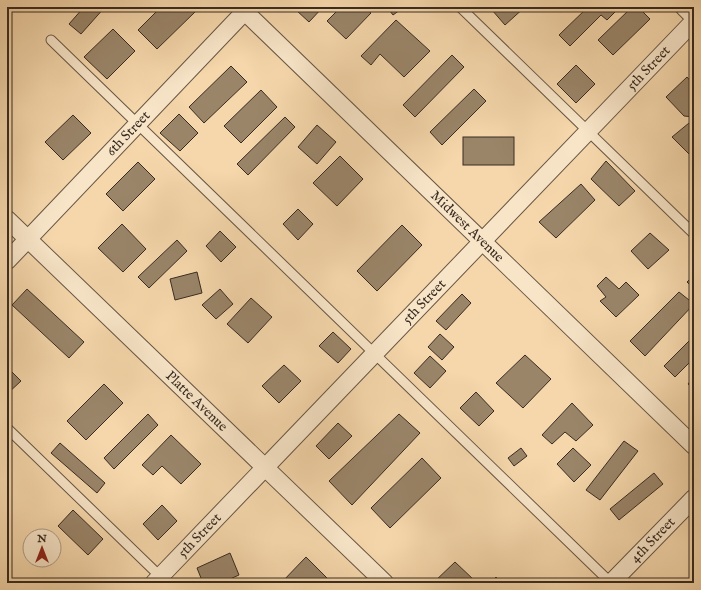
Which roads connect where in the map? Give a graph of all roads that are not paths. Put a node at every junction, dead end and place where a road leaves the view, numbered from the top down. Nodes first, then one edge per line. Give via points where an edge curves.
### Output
1 (460, 7) edge
2 (684, 7) edge
3 (244, 8) edge
4 (694, 17) edge
5 (694, 21) edge
6 (51, 40) dead end
7 (137, 124) junction
8 (588, 131) junction
9 (7, 219) edge
10 (694, 234) edge
11 (28, 239) junction
12 (482, 241) junction
13 (7, 261) edge
14 (374, 353) junction
15 (7, 428) edge
16 (694, 446) edge
17 (265, 467) junction
18 (694, 498) edge
19 (160, 581) edge
20 (385, 583) edge
21 (611, 583) edge

1 - 8 lane
2 - 4 street
3 - 7 street, 6th Street
3 - 12 street, Midwest Avenue
5 - 8 street, 5th Street
6 - 7 lane
7 - 11 street, 6th Street
7 - 14 lane
8 - 10 lane
8 - 12 street, 5th Street
9 - 11 street, Platte Avenue
11 - 13 street, 6th Street
11 - 17 street, Platte Avenue
12 - 14 street, 5th Street
12 - 16 street, Midwest Avenue
14 - 17 street, 5th Street
14 - 21 lane
15 - 19 lane
17 - 19 street, 5th Street
17 - 20 street, Platte Avenue
18 - 21 street, 4th Street

